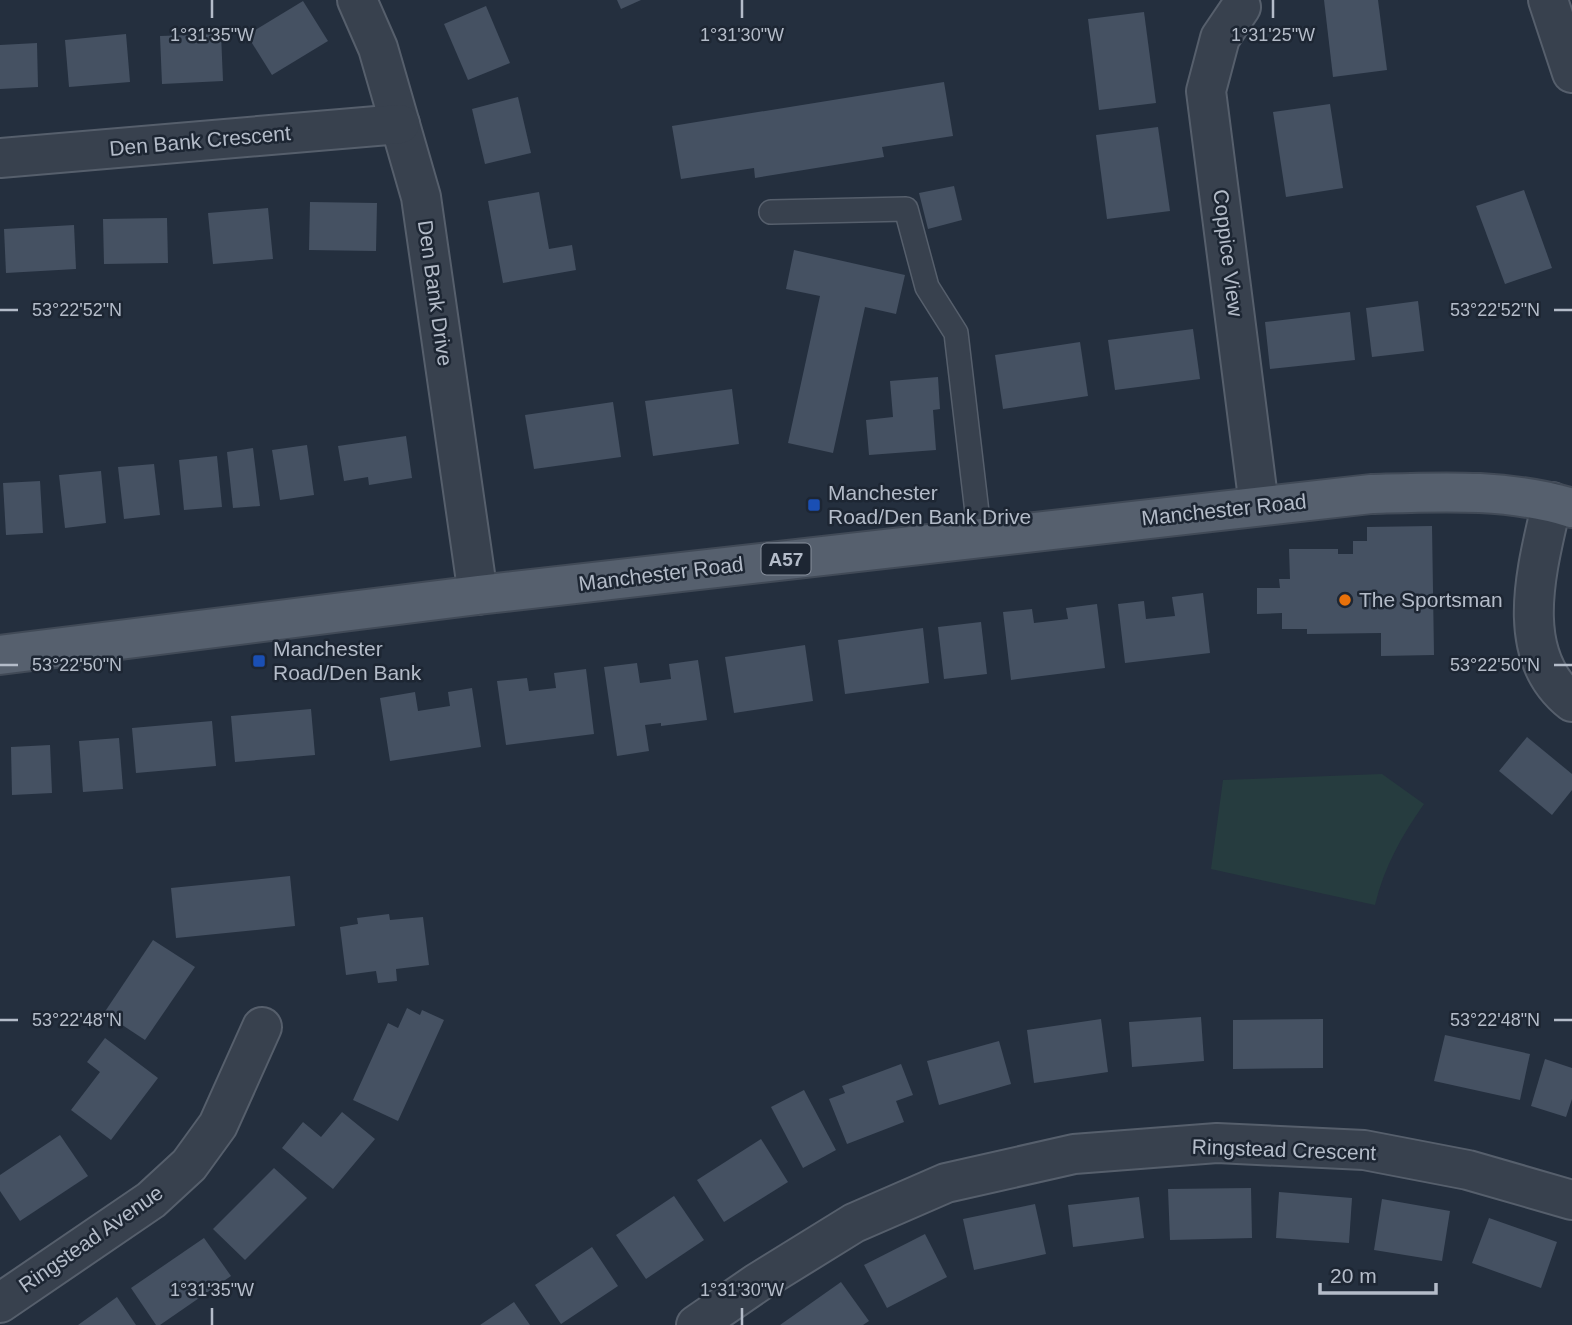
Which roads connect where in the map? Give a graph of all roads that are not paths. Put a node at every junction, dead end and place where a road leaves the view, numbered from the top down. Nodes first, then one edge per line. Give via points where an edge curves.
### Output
1 (357, 0) edge
2 (1548, 0) edge
3 (1241, 7) dead end
4 (1572, 73) edge
5 (400, 124) junction
6 (0, 158) edge
7 (771, 212) dead end
8 (1562, 505) edge
9 (1259, 506) junction
10 (980, 538) junction
11 (478, 595) junction
12 (0, 655) edge
13 (1572, 702) edge
14 (262, 1027) dead end
15 (1572, 1200) edge
16 (0, 1303) edge
17 (696, 1325) edge

1 - 5 street, Den Bank Drive via 378,48
2 - 4 street
3 - 9 street, Coppice View via 1220,38 1206,91
5 - 6 street, Den Bank Crescent
5 - 11 street, Den Bank Drive via 421,197
7 - 10 lane via 906,209 927,287 956,333
8 - 9 main road, Manchester Road / A57 via 1459,492 1371,494
8 - 13 street via 1535,579 1533,608 1536,640 1547,672
9 - 10 main road, Manchester Road / A57
10 - 11 main road, Manchester Road / A57
11 - 12 main road, Manchester Road / A57
14 - 16 street, Ringstead Avenue via 218,1125 189,1165 151,1200
15 - 17 street, Ringstead Crescent via 1468,1170 1364,1150 1217,1143 1074,1154 946,1183 854,1223

